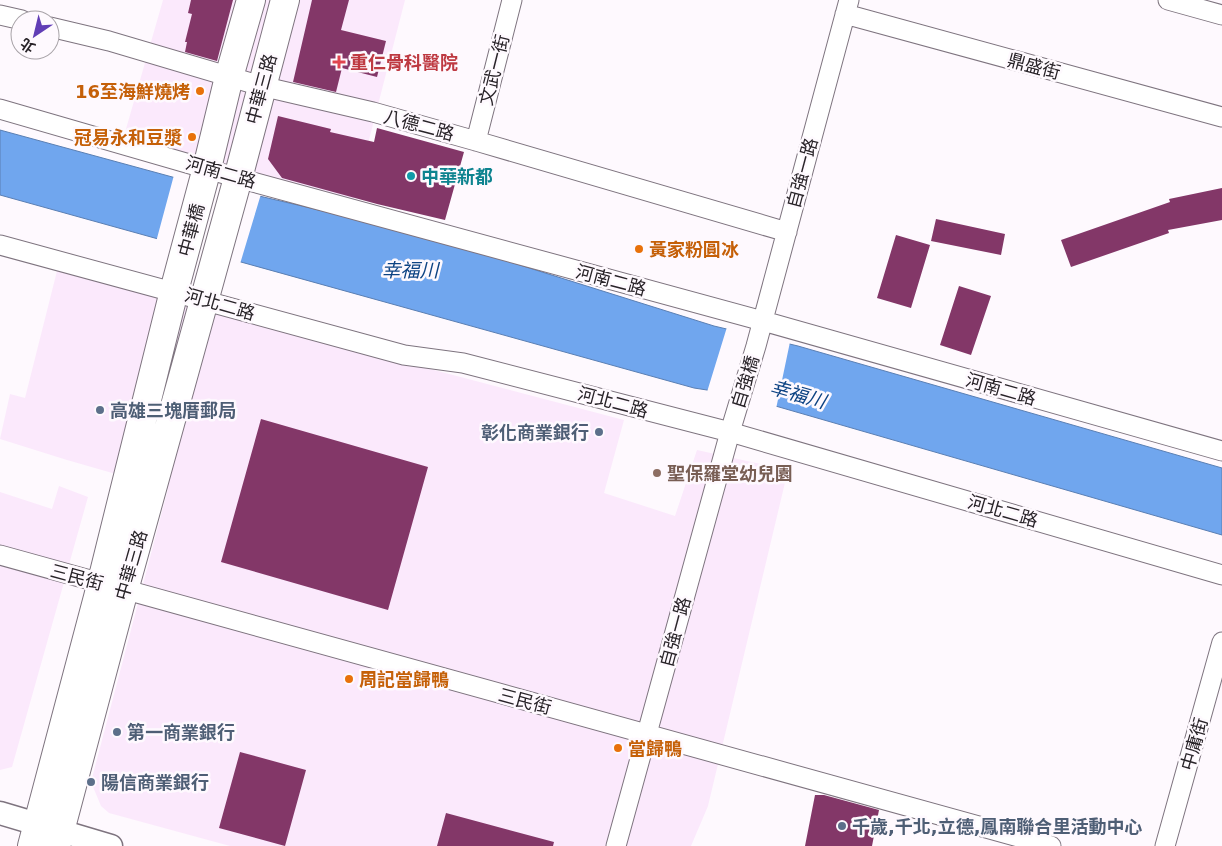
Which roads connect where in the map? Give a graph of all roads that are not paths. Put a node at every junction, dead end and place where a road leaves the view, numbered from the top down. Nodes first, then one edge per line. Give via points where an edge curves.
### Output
1 (250, 0) edge
2 (285, 0) edge
3 (512, 0) edge
4 (1168, 0) edge
5 (847, 7) edge
6 (1222, 15) edge
7 (60, 29) edge
8 (229, 77) junction
9 (261, 86) junction
10 (0, 109) edge
11 (1222, 117) edge
12 (476, 141) junction
13 (207, 168) junction
14 (238, 178) junction
15 (787, 232) junction
16 (0, 244) edge
17 (174, 291) junction
18 (204, 299) junction
19 (763, 321) junction
20 (756, 346) joint
21 (732, 425) junction
22 (1222, 451) edge
23 (0, 556) edge
24 (1222, 575) edge
25 (112, 586) junction
26 (1222, 642) edge
27 (648, 734) junction
28 (0, 814) edge
29 (47, 837) edge
30 (111, 846) edge
31 (616, 846) edge
32 (1051, 846) edge
33 (1165, 846) edge

1 - 8 main road, 中華三路
2 - 9 main road, 中華三路
3 - 12 street, 文武一街
4 - 6 street
5 - 11 street, 鼎盛街
5 - 15 street, 自強一路
7 - 8 street, 八德二路
8 - 9 street, 八德二路
8 - 13 main road, 中華三路
9 - 12 street, 八德二路 via 374,112
9 - 14 main road, 中華三路
10 - 13 street, 河南二路
12 - 15 street, 八德二路
13 - 14 street, 河南二路
13 - 17 main road, 中華橋
14 - 18 main road, 中華橋
14 - 19 street, 河南二路
15 - 19 street, 自強一路
16 - 17 street, 河北二路
17 - 18 street, 河北二路
17 - 25 main road, 中華三路
18 - 21 street, 河北二路 via 404,355 463,363
18 - 25 main road, 中華三路
19 - 20 street, 自強一路
19 - 22 street, 河南二路
20 - 21 street, 自強橋
21 - 24 street, 河北二路
21 - 27 street, 自強一路
23 - 25 street, 三民街
25 - 27 street, 三民街
25 - 29 main road, 中華三路
26 - 33 street, 中庸街
27 - 31 street, 自強一路
27 - 32 street, 三民街
28 - 29 street
29 - 30 street

